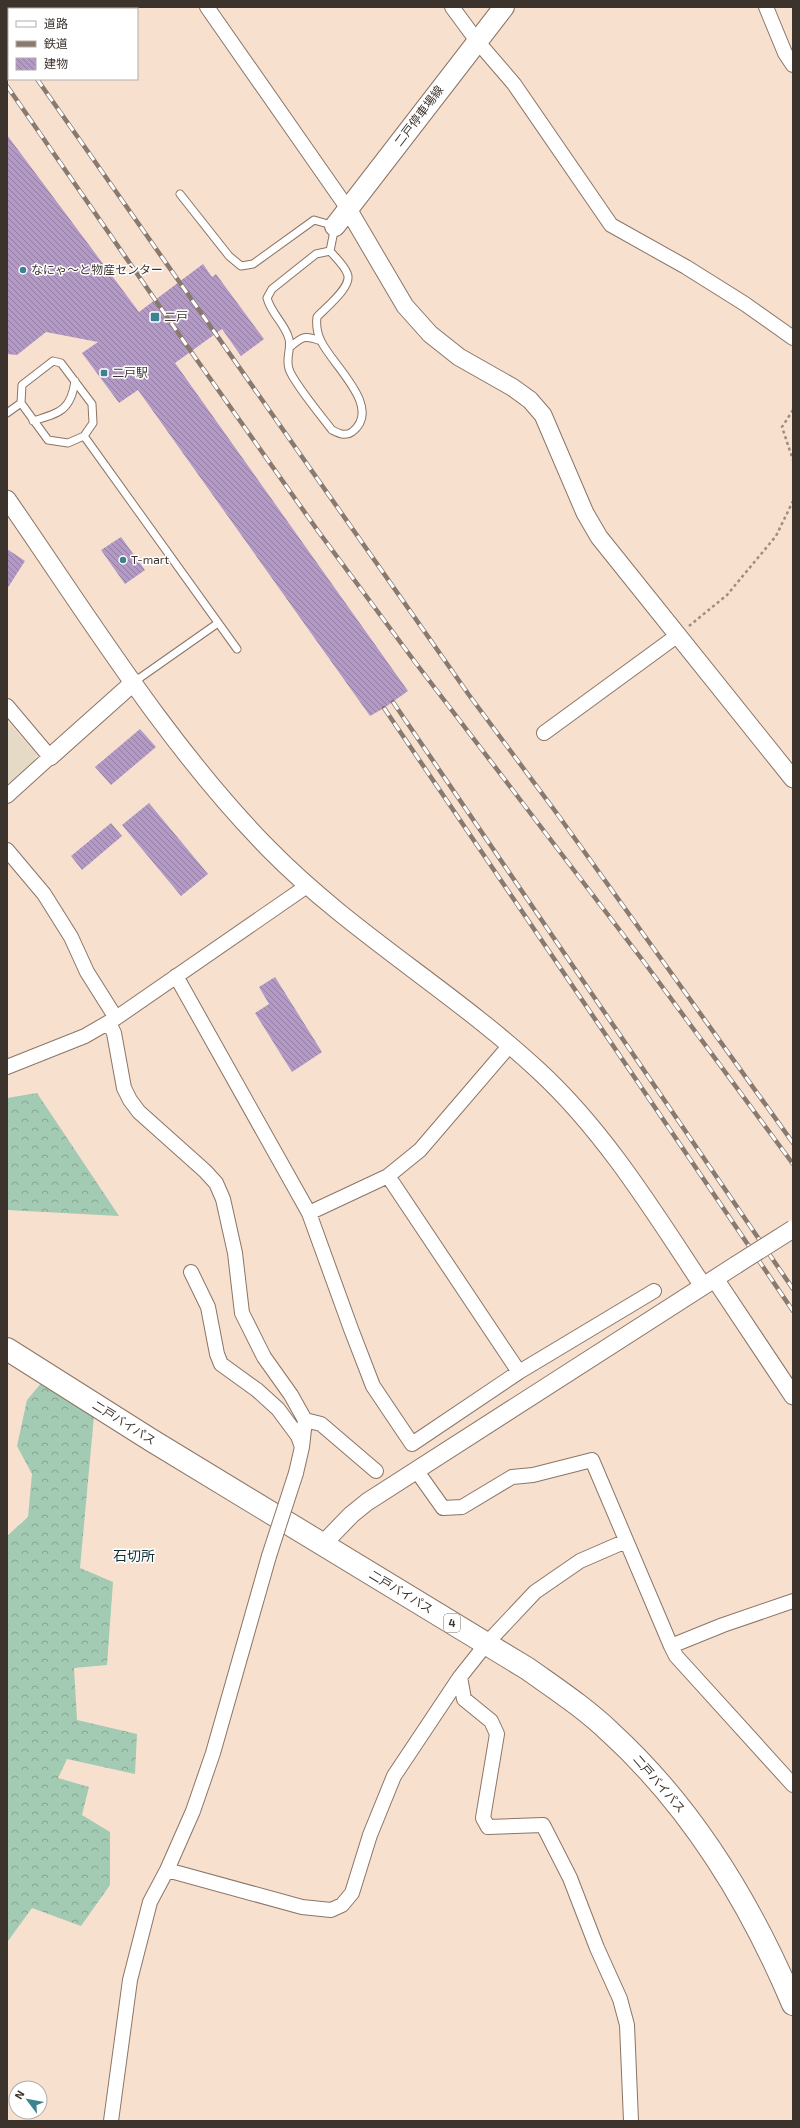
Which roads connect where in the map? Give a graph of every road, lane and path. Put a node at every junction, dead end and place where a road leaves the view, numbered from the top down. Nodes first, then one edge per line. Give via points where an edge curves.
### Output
1 (207, 7) edge
2 (452, 7) edge
3 (504, 7) edge
4 (766, 7) edge
5 (477, 41) junction
6 (793, 65) edge
7 (180, 194) dead end
8 (348, 209) junction
9 (336, 226) junction
10 (330, 251) junction
11 (793, 338) edge
12 (321, 341) junction
13 (290, 347) junction
14 (75, 381) junction
15 (21, 403) junction
16 (793, 410) edge
17 (7, 413) edge
18 (34, 420) junction
19 (84, 436) junction
20 (793, 460) edge
21 (7, 499) edge
22 (793, 501) edge
23 (218, 623) junction
24 (678, 635) junction
25 (237, 649) dead end
26 (134, 682) junction
27 (7, 706) edge
28 (544, 733) dead end
29 (50, 757) junction
30 (793, 779) edge
31 (7, 796) edge
32 (7, 850) edge
33 (307, 886) junction
34 (176, 976) junction
35 (113, 1020) junction
36 (510, 1045) junction
37 (7, 1067) edge
38 (388, 1176) junction
39 (309, 1213) junction
40 (793, 1229) edge
41 (191, 1272) dead end
42 (709, 1283) junction
43 (654, 1291) dead end
44 (7, 1349) edge
45 (519, 1372) junction
46 (793, 1396) edge
47 (305, 1420) junction
48 (302, 1447) junction
49 (416, 1470) junction
50 (376, 1471) dead end
51 (626, 1540) junction
52 (322, 1545) junction
53 (790, 1607) edge
54 (487, 1643) junction
55 (671, 1646) junction
56 (460, 1677) junction
57 (793, 1785) edge
58 (167, 1870) junction
59 (793, 2004) edge
60 (111, 2121) edge
61 (631, 2121) edge

1 - 8 street
2 - 5 street
3 - 5 main road, 二戸停車場線
4 - 6 street via 785,53
5 - 8 main road, 二戸停車場線
5 - 11 street via 514,84 611,225 692,271
7 - 9 lane via 229,256 241,266 253,264 314,220
8 - 9 main road, 二戸停車場線
8 - 24 street via 405,306 430,334 459,357 512,386 530,400 543,415 585,513 599,537
9 - 10 lane
10 - 12 lane via 348,273 348,282 339,295 316,317 316,328
10 - 13 lane via 316,254 272,289 267,298 270,308 288,336
12 - 13 lane via 310,337 301,338
12 - 13 lane via 361,400 364,413 359,426 350,433 340,434 332,430 290,371 286,358
14 - 15 lane via 60,364 53,361 22,385
14 - 18 lane via 73,397 62,410
14 - 19 lane via 92,404 93,423
15 - 17 lane
15 - 18 lane
16 - 20 path via 782,427
18 - 19 lane via 48,440 68,443
19 - 23 lane
21 - 26 street
22 - 24 path via 776,536 727,595
23 - 25 lane
23 - 26 lane
24 - 28 street
24 - 30 street
26 - 29 street
26 - 33 street via 221,799
27 - 29 street
29 - 31 street
32 - 35 street via 44,894 71,937
33 - 34 street
33 - 36 street
34 - 35 street
34 - 39 street
35 - 37 street via 85,1036
35 - 47 street via 124,1088 130,1100 139,1112 216,1183 235,1253 242,1313 264,1357
36 - 38 street via 420,1150
36 - 42 street via 541,1072 588,1123
38 - 39 street
38 - 45 street
39 - 45 street via 373,1386 412,1444
40 - 42 street, bridge
41 - 48 street via 208,1307 221,1364 278,1409 298,1436
42 - 46 street
42 - 49 street
43 - 45 street
44 - 52 highway, 二戸バイパス / 4
47 - 48 street
47 - 50 street via 321,1424
48 - 58 street, bridge via 213,1753 193,1811
49 - 51 street via 443,1508 462,1507 512,1477 533,1475 592,1460
49 - 52 street via 362,1506
51 - 54 street via 580,1561 535,1592
51 - 55 street
52 - 54 highway, 二戸バイパス / 4
53 - 55 street
54 - 56 street
54 - 59 highway, 二戸バイパス / 4 via 575,1702 640,1760 673,1798 700,1834 753,1917
55 - 57 street via 676,1656
56 - 58 street via 394,1776 370,1835 352,1893 342,1904 331,1910 302,1907
56 - 61 street via 464,1699 491,1721 497,1734 483,1818 488,1826 543,1825 570,1878 620,1999 627,2026
58 - 60 street via 150,1902 130,1980

